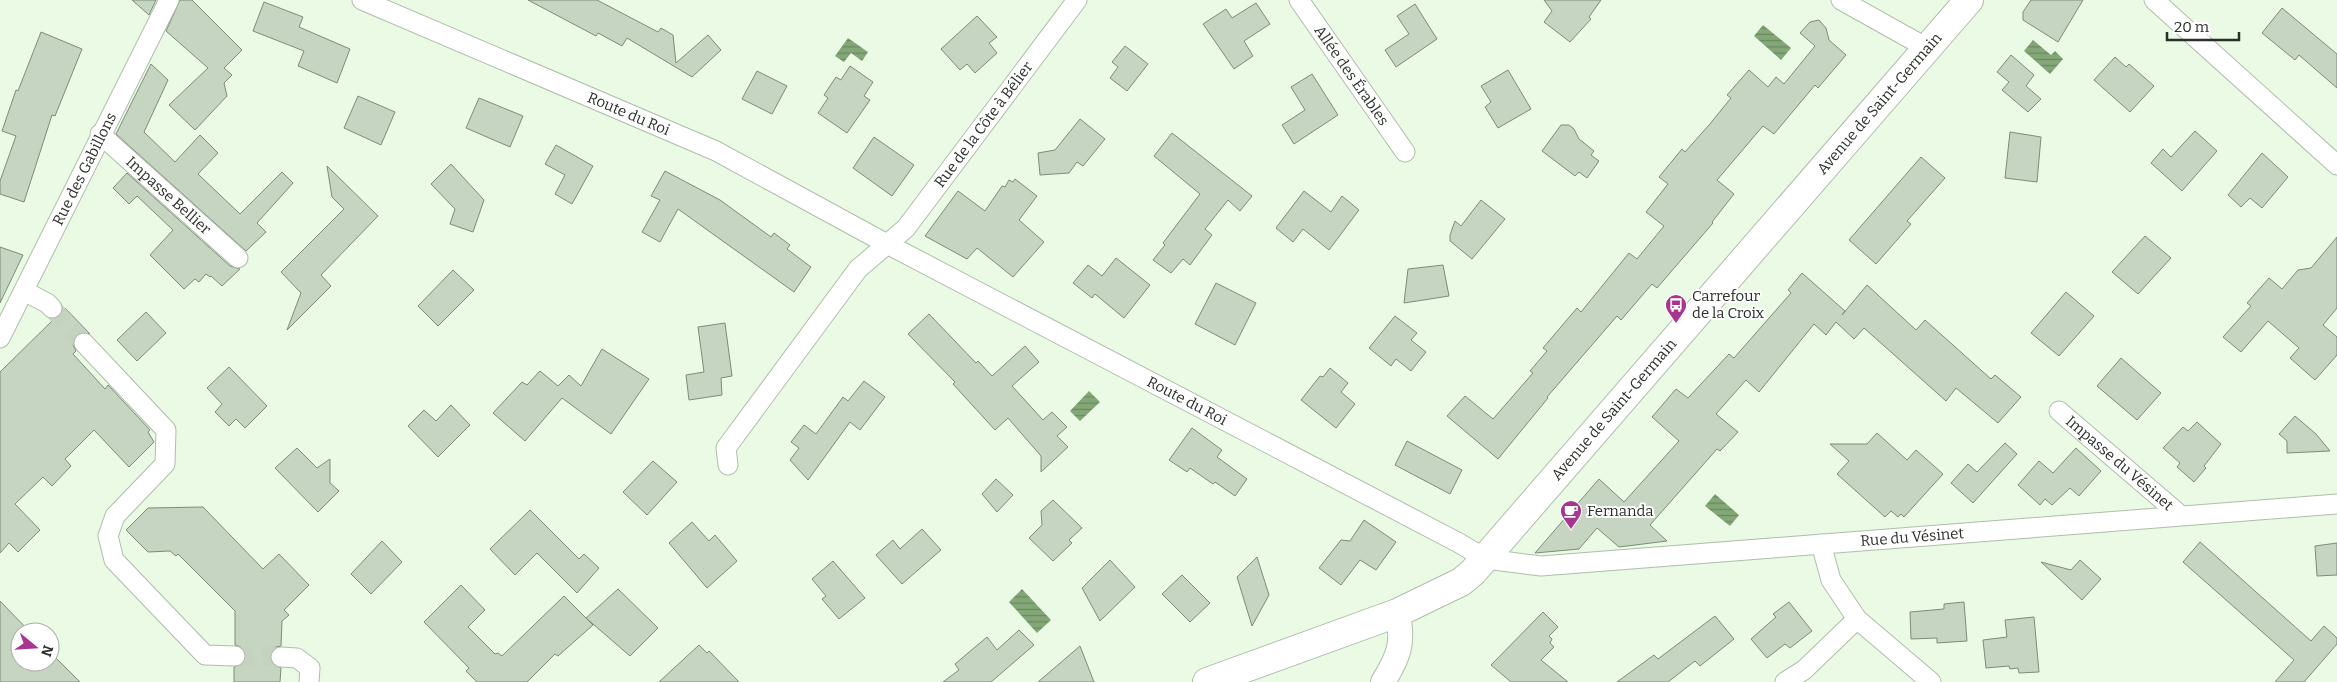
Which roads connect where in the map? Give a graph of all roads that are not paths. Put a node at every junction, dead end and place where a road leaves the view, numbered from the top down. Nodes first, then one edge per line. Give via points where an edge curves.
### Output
1 (169, 0) edge
2 (362, 0) edge
3 (1076, 0) edge
4 (1299, 0) edge
5 (1841, 0) edge
6 (1969, 0) edge
7 (2154, 0) edge
8 (1926, 48) junction
9 (100, 134) junction
10 (1405, 152) dead end
11 (2337, 165) edge
12 (887, 244) junction
13 (238, 258) dead end
14 (24, 291) junction
15 (52, 308) tunnel mouth
16 (0, 338) edge
17 (84, 343) tunnel mouth
18 (2059, 411) dead end
19 (728, 465) dead end
20 (2337, 504) edge
21 (2180, 515) junction
22 (1820, 544) junction
23 (1486, 559) junction
24 (1397, 613) junction
25 (1857, 619) junction
26 (234, 656) tunnel mouth
27 (281, 657) tunnel mouth
28 (309, 682) edge
29 (1206, 682) edge
30 (1383, 682) edge
31 (1785, 682) edge
32 (1931, 682) edge

1 - 9 street, Rue des Gabillons
2 - 12 street, Route du Roi via 716,151
3 - 12 street, Rue de la Côte à Bélier via 906,228
4 - 10 street, Allée des Érables
5 - 8 street
6 - 8 main road, Avenue de Saint-Germain
7 - 11 street
8 - 23 main road, Avenue de Saint-Germain
9 - 13 street, Impasse Bellier
9 - 14 street, Rue des Gabillons
12 - 19 street via 858,269 726,448
12 - 23 street, Route du Roi
14 - 15 street
14 - 16 street, Rue des Gabillons
17 - 26 street via 166,430 165,464 115,516 108,536 114,560 205,655
18 - 21 street, Impasse du Vésinet
20 - 21 street, Rue du Vésinet
21 - 22 street, Rue du Vésinet
22 - 23 street, Rue du Vésinet via 1541,566
22 - 25 street via 1831,580
23 - 24 main road, Avenue de Saint-Germain via 1461,582
24 - 29 main road, Avenue de Saint-Germain
24 - 30 street via 1401,629 1400,646
25 - 31 street via 1811,664
25 - 32 street
27 - 28 street via 297,658 310,668

